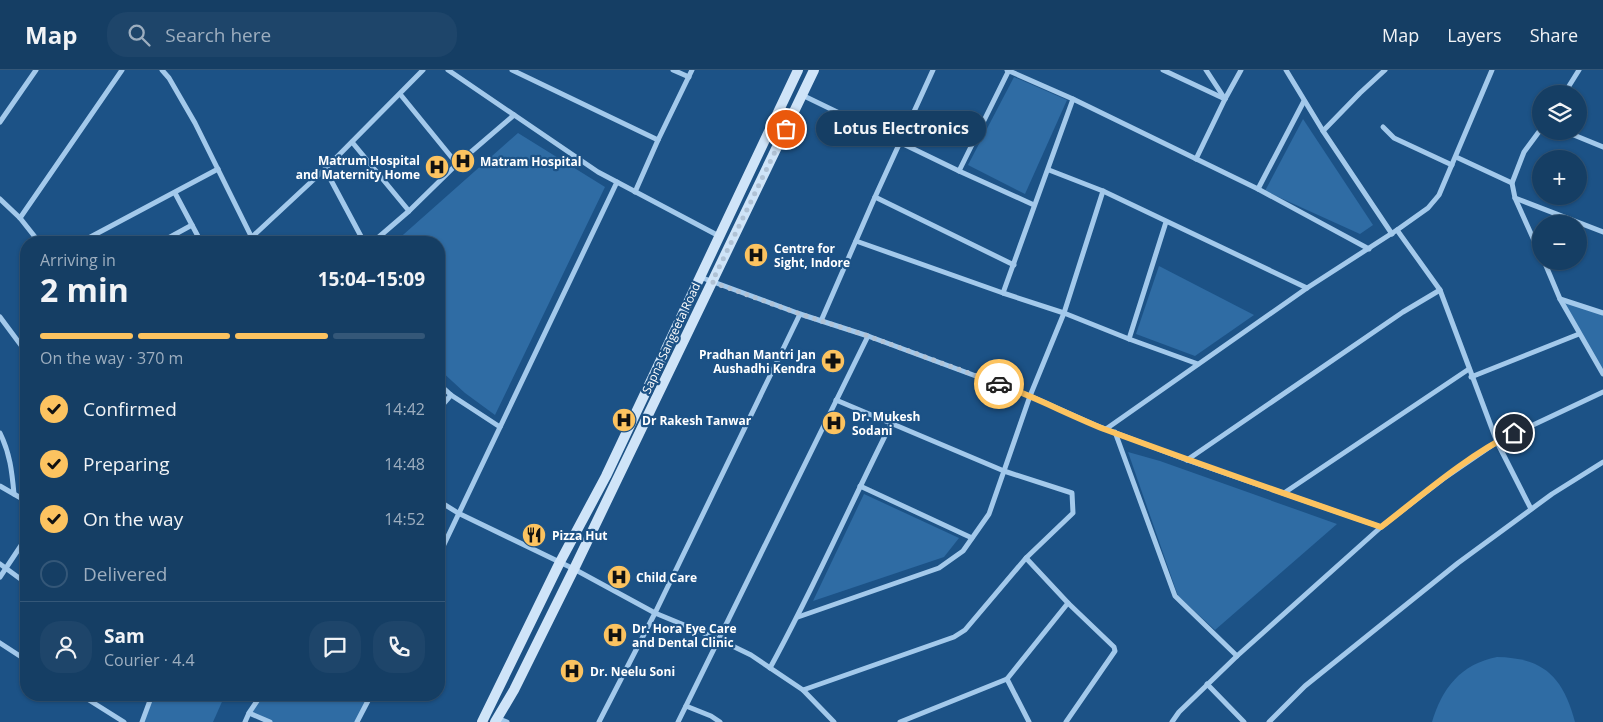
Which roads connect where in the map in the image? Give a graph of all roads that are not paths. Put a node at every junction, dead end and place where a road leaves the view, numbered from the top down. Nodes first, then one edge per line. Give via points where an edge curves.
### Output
1 (36, 70) edge
2 (122, 70) edge
3 (162, 70) edge
4 (423, 70) edge
5 (448, 70) edge
6 (512, 70) edge
7 (673, 70) edge
8 (692, 70) edge
9 (798, 70) edge
10 (814, 70) edge
11 (934, 70) edge
12 (1008, 70) edge
13 (1163, 70) edge
14 (1206, 70) edge
15 (1241, 70) edge
16 (1286, 70) edge
17 (1385, 70) edge
18 (1492, 70) edge
19 (1580, 70) edge
20 (689, 77) junction
21 (1570, 85) edge
22 (400, 94) junction
23 (802, 95) junction
24 (1225, 99) junction
25 (1073, 100) junction
26 (1304, 101) junction
27 (514, 115) junction
28 (0, 122) edge
29 (1383, 127) dead end
30 (1323, 131) junction
31 (658, 140) junction
32 (1533, 140) edge
33 (1586, 140) edge
34 (352, 142) junction
35 (901, 143) junction
36 (1603, 147) edge
37 (1456, 157) junction
38 (1196, 159) junction
39 (457, 164) junction
40 (1452, 166) junction
41 (218, 169) junction
42 (325, 169) junction
43 (1049, 170) junction
44 (959, 171) junction
45 (617, 182) junction
46 (1512, 183) junction
47 (1258, 189) junction
48 (1103, 191) junction
49 (635, 192) junction
50 (175, 193) junction
51 (875, 197) junction
52 (1516, 198) junction
53 (0, 199) edge
54 (1034, 205) junction
55 (409, 211) junction
56 (20, 218) junction
57 (1166, 222) junction
58 (192, 225) junction
59 (1394, 232) junction
60 (1603, 232) edge
61 (1532, 235) edge
62 (34, 236) edge
63 (93, 236) edge
64 (172, 236) edge
65 (198, 236) edge
66 (251, 236) edge
67 (257, 236) edge
68 (360, 236) edge
69 (380, 236) edge
70 (719, 236) junction
71 (856, 240) junction
72 (1369, 249) junction
73 (1014, 265) junction
74 (1548, 270) edge
75 (700, 277) junction
76 (712, 282) junction
77 (1306, 288) junction
78 (1440, 290) junction
79 (1003, 293) junction
80 (1560, 299) junction
81 (1064, 313) junction
82 (1603, 313) edge
83 (800, 314) junction
84 (0, 317) edge
85 (821, 321) junction
86 (1579, 334) junction
87 (868, 336) junction
88 (1129, 339) junction
89 (20, 344) edge
90 (1198, 364) junction
91 (1469, 369) junction
92 (1603, 374) edge
93 (1472, 377) junction
94 (445, 390) edge
95 (1603, 392) edge
96 (451, 395) junction
97 (1030, 396) junction
98 (836, 400) junction
99 (445, 402) edge
100 (891, 424) junction
101 (500, 427) junction
102 (1106, 429) junction
103 (1114, 432) junction
104 (0, 433) edge
105 (1497, 442) junction
106 (1188, 460) junction
107 (1603, 462) edge
108 (1004, 470) junction
109 (0, 486) edge
110 (860, 486) junction
111 (1284, 493) junction
112 (14, 494) junction
113 (20, 498) edge
114 (445, 504) edge
115 (1531, 509) junction
116 (458, 513) junction
117 (1381, 527) junction
118 (972, 538) junction
119 (445, 542) edge
120 (20, 547) edge
121 (1026, 558) junction
122 (560, 562) junction
123 (0, 564) edge
124 (6, 568) junction
125 (574, 569) junction
126 (0, 577) edge
127 (20, 578) edge
128 (1068, 603) junction
129 (655, 613) junction
130 (798, 617) junction
131 (718, 639) junction
132 (0, 643) edge
133 (20, 656) edge
134 (1237, 656) junction
135 (770, 668) junction
136 (1007, 679) junction
137 (1207, 684) junction
138 (803, 690) junction
139 (91, 701) edge
140 (150, 701) edge
141 (257, 701) edge
142 (369, 701) edge
143 (686, 706) junction
144 (249, 713) junction
145 (500, 721) edge
146 (124, 722) edge
147 (142, 722) edge
148 (245, 722) edge
149 (270, 722) edge
150 (357, 722) edge
151 (482, 722) edge
152 (599, 722) edge
153 (678, 722) edge
154 (720, 722) edge
155 (834, 722) edge
156 (900, 722) edge
157 (1029, 722) edge
158 (1066, 722) edge
159 (1172, 722) edge
160 (1244, 722) edge
161 (1270, 722) edge

1 - 28 street
2 - 56 street
3 - 41 street via 195,123
4 - 22 street
5 - 27 street
6 - 31 street
7 - 20 street
8 - 20 street
9 - 70 main road, Sapna Sangeeta Road
10 - 23 main road, Sapna Sangeeta Road
11 - 35 street
12 - 25 street
12 - 44 street
13 - 24 street
14 - 24 street
15 - 24 street
16 - 26 street
17 - 30 street
18 - 37 street
19 - 21 street
20 - 31 street
22 - 34 street
22 - 39 street
23 - 35 street
23 - 76 main road, Sapna Sangeeta Road
24 - 38 street
25 - 38 street
25 - 43 street
26 - 30 street
26 - 47 street
27 - 39 street
27 - 45 street
29 - 40 street via 1394,138
30 - 59 street
31 - 49 street
32 - 46 street via 1524,152
33 - 36 street
34 - 42 street
34 - 55 street
35 - 44 street
35 - 51 street
37 - 40 street
37 - 46 street
38 - 47 street
39 - 55 street
40 - 59 street via 1439,195 1428,208
41 - 50 street
41 - 66 street
42 - 67 street
42 - 68 street
43 - 48 street
43 - 54 street
44 - 54 street
45 - 49 street
45 - 101 street
46 - 52 street
47 - 72 street
48 - 57 street
48 - 81 street
49 - 70 street
50 - 58 street
50 - 63 street
51 - 71 street
51 - 73 street
52 - 60 street
52 - 61 street
53 - 56 street
54 - 73 street
55 - 69 street
56 - 62 street
57 - 77 street
57 - 88 street
58 - 64 street
58 - 65 street
59 - 72 street
59 - 78 street
70 - 75 main road, Sapna Sangeeta Road
71 - 79 street
71 - 85 street
72 - 77 street
73 - 79 street
74 - 80 street
75 - 76 street
75 - 122 main road, Sapna Sangeeta Road via 606,476
76 - 83 street
76 - 125 main road, Sapna Sangeeta Road
77 - 90 street
78 - 91 street
78 - 106 street
79 - 81 street
80 - 82 street
80 - 86 street
81 - 88 street
81 - 97 street
83 - 85 street
83 - 129 street
84 - 89 street
85 - 87 street
86 - 92 street
86 - 93 street
87 - 97 street
87 - 98 street
88 - 90 street
90 - 102 street
91 - 93 street
91 - 111 street
93 - 105 street
94 - 96 street
95 - 105 street
96 - 99 street
96 - 101 street
97 - 102 street
97 - 108 street
98 - 100 street
98 - 131 street
100 - 108 street
100 - 110 street
101 - 116 street
102 - 103 street
103 - 106 street
103 - 134 street via 1175,596
104 - 112 street via 12,463
105 - 115 street
105 - 117 street
106 - 111 street
107 - 115 street
108 - 118 street via 989,514
108 - 121 street via 1072,493 1073,513
109 - 112 street
110 - 118 street
110 - 130 street
111 - 117 street
112 - 113 street
114 - 116 street
115 - 161 street via 1305,686
116 - 119 street
116 - 122 street
117 - 134 street
118 - 130 street via 963,551 939,568
120 - 124 street
121 - 128 street
121 - 138 street via 965,630 954,637
122 - 125 street
122 - 151 main road, Sapna Sangeeta Road
123 - 124 street
124 - 126 street
124 - 127 street
125 - 129 street
125 - 145 main road, Sapna Sangeeta Road
128 - 136 street
128 - 158 street via 1115,651
129 - 131 street
129 - 152 street
130 - 135 street
131 - 135 street
131 - 143 street
132 - 133 street
134 - 137 street
135 - 138 street
136 - 156 street
136 - 157 street
137 - 159 street
137 - 160 street
138 - 155 street
139 - 146 street
140 - 147 street
141 - 144 street
142 - 150 street
143 - 153 street
143 - 154 street
144 - 148 street
144 - 149 street

